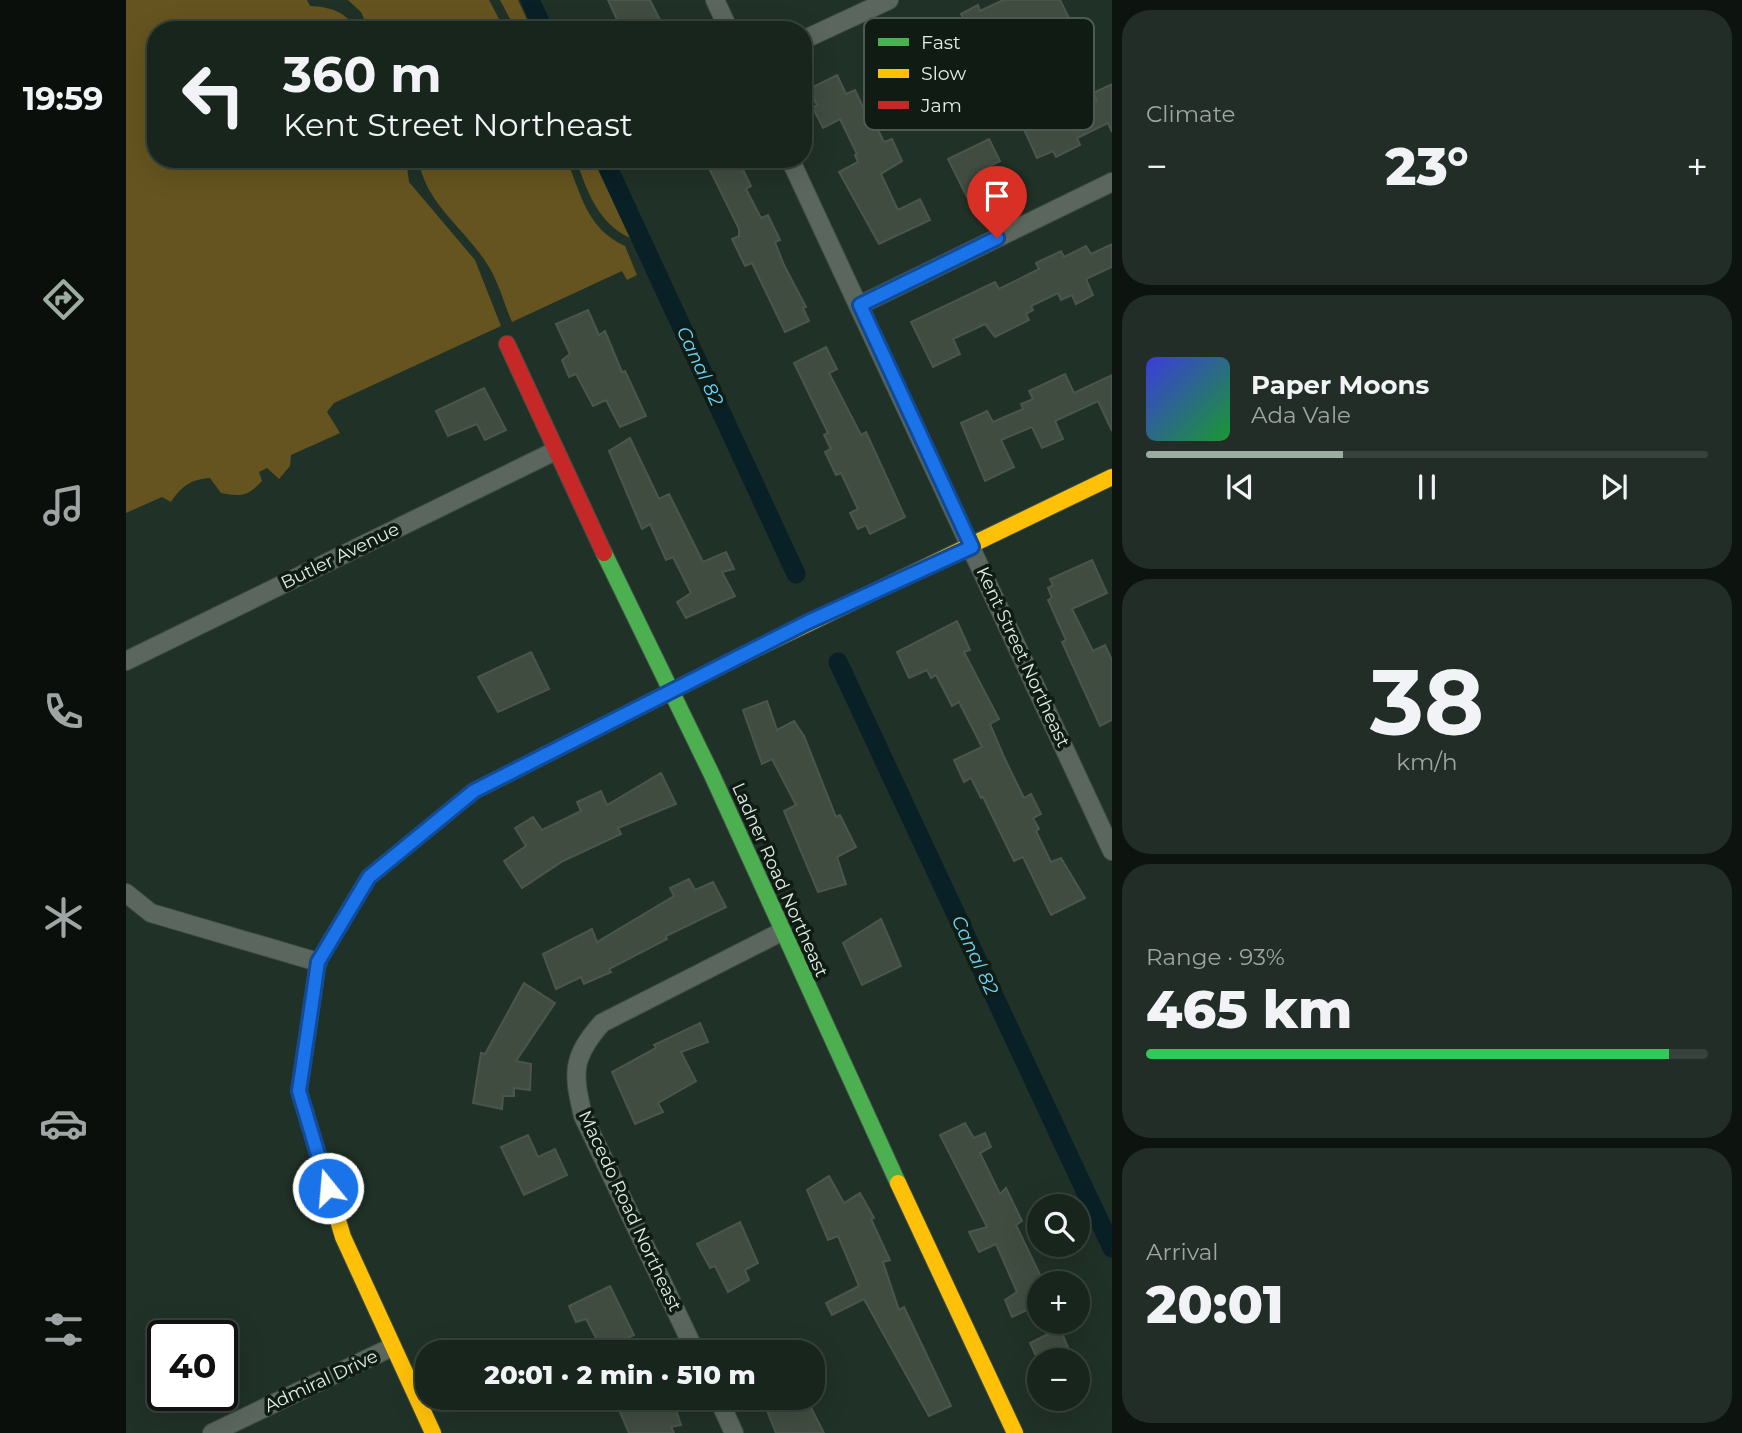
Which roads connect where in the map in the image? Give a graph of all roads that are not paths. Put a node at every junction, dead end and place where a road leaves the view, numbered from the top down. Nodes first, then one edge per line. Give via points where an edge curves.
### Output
1 (715, 0) edge
2 (889, 0) edge
3 (725, 21) edge
4 (812, 36) edge
5 (794, 168) edge
6 (1112, 182) edge
7 (860, 305) junction
8 (507, 344) dead end
9 (555, 451) junction
10 (1112, 477) edge
11 (972, 547) junction
12 (126, 661) edge
13 (671, 690) junction
14 (1112, 851) edge
15 (126, 893) edge
16 (780, 932) junction
17 (318, 962) junction
18 (690, 1340) edge
19 (392, 1347) junction
20 (723, 1410) edge
21 (212, 1433) edge
22 (433, 1433) edge
23 (734, 1433) edge
24 (1015, 1433) edge

1 - 3 street
2 - 4 street
5 - 7 street, Kent Street Northeast
6 - 7 street
7 - 11 street, Kent Street Northeast
8 - 9 street, Ladner Road Northeast
9 - 12 street, Butler Avenue
9 - 13 street, Ladner Road Northeast
10 - 11 street
11 - 13 street
11 - 14 street, Kent Street Northeast
13 - 16 street, Ladner Road Northeast
13 - 17 street via 474,791 369,877
15 - 17 street via 151,913
16 - 18 street, Macedo Road Northeast via 602,1023 577,1059 575,1080 583,1116
16 - 24 street, Ladner Road Northeast
17 - 19 street via 299,1091 343,1237
19 - 21 street, Admiral Drive
19 - 22 street
20 - 23 street

